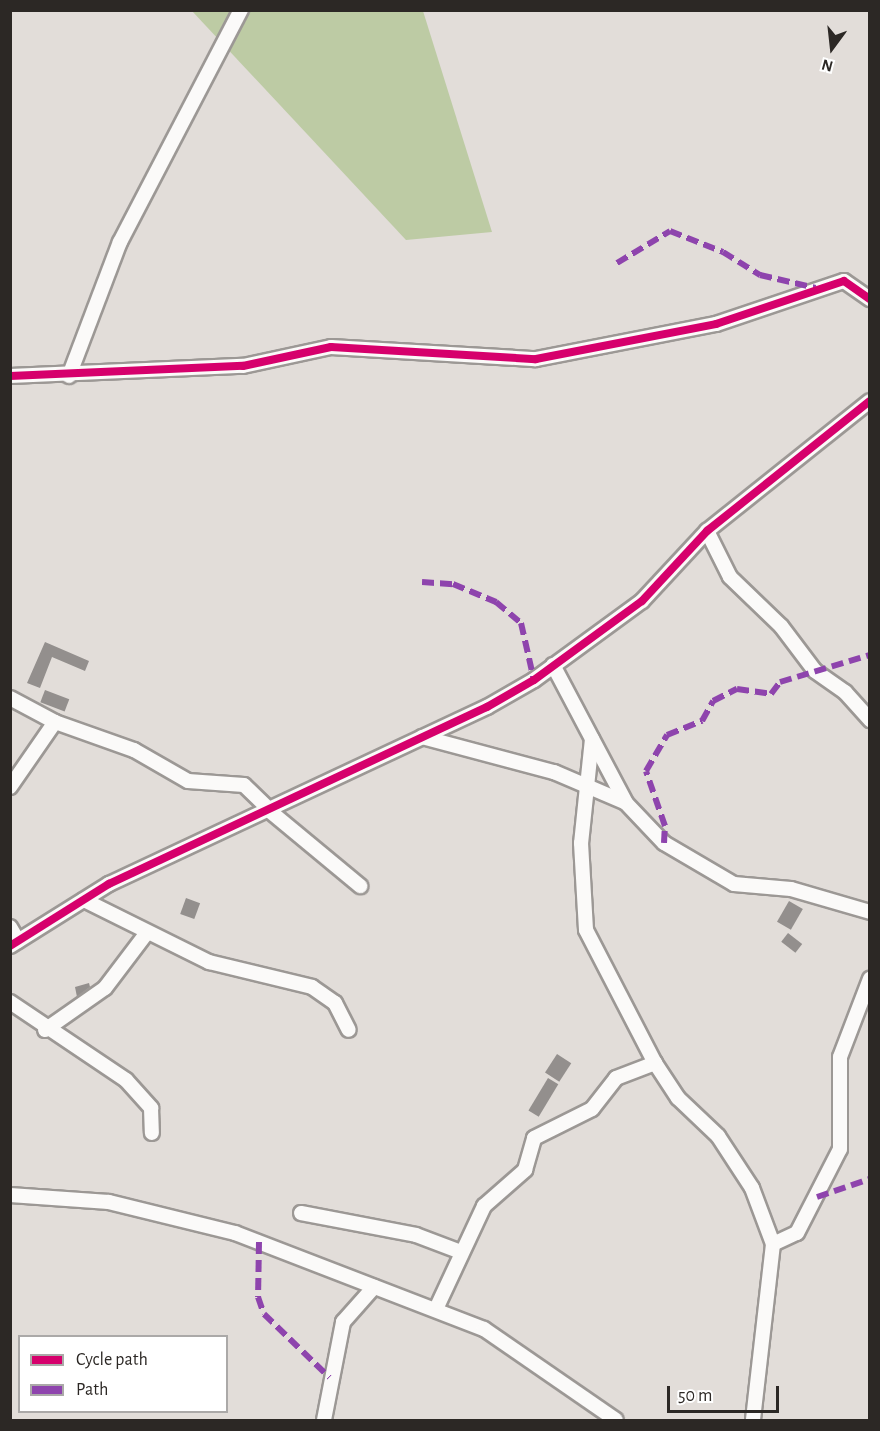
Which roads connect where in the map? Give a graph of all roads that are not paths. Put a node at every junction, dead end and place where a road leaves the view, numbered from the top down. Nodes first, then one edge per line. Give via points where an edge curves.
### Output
1 (241, 10) edge
2 (870, 299) edge
3 (10, 376) edge
4 (69, 376) junction
5 (870, 401) edge
6 (707, 531) junction
7 (552, 665) junction
8 (10, 698) edge
9 (870, 720) edge
10 (55, 722) junction
11 (422, 737) junction
12 (591, 739) junction
13 (584, 784) junction
14 (10, 788) edge
15 (626, 803) junction
16 (266, 807) junction
17 (360, 886) dead end
18 (84, 900) junction
19 (870, 912) edge
20 (10, 927) edge
21 (146, 934) junction
22 (14, 943) edge
23 (870, 979) edge
24 (10, 1002) edge
25 (45, 1030) junction
26 (349, 1030) dead end
27 (655, 1063) junction
28 (152, 1133) dead end
29 (10, 1195) edge
30 (301, 1213) dead end
31 (772, 1244) junction
32 (461, 1252) junction
33 (374, 1287) junction
34 (436, 1309) junction
35 (324, 1420) edge
36 (615, 1420) edge
37 (753, 1420) edge

1 - 4 street via 120,242
2 - 4 street via 844,280 716,324 536,359 321,347 243,366
3 - 4 street
5 - 6 street
6 - 7 street via 642,601
6 - 9 street via 730,577 781,626 815,671 845,692
7 - 11 street via 487,707
7 - 12 street
8 - 10 street
10 - 14 street
10 - 16 street via 134,750 188,782 244,785
11 - 13 street
11 - 16 street
12 - 13 street
12 - 15 street
13 - 15 street
13 - 27 street via 580,889 586,930
15 - 19 street via 664,843 734,884 791,889
16 - 17 street
16 - 18 street
18 - 21 street
18 - 22 street
20 - 22 street
21 - 25 street via 105,988
21 - 26 street via 209,962 306,984 335,1003
23 - 31 street via 840,1057 840,1149 797,1233
24 - 25 street
25 - 28 street via 143,1097 154,1118
27 - 31 street via 740,1171 764,1213
27 - 32 street via 616,1078 592,1109 539,1133 525,1170 493,1193
29 - 33 street via 109,1202 167,1213
30 - 32 street via 416,1235
31 - 37 street
32 - 34 street
33 - 34 street
33 - 35 street via 343,1322
34 - 36 street via 502,1340

